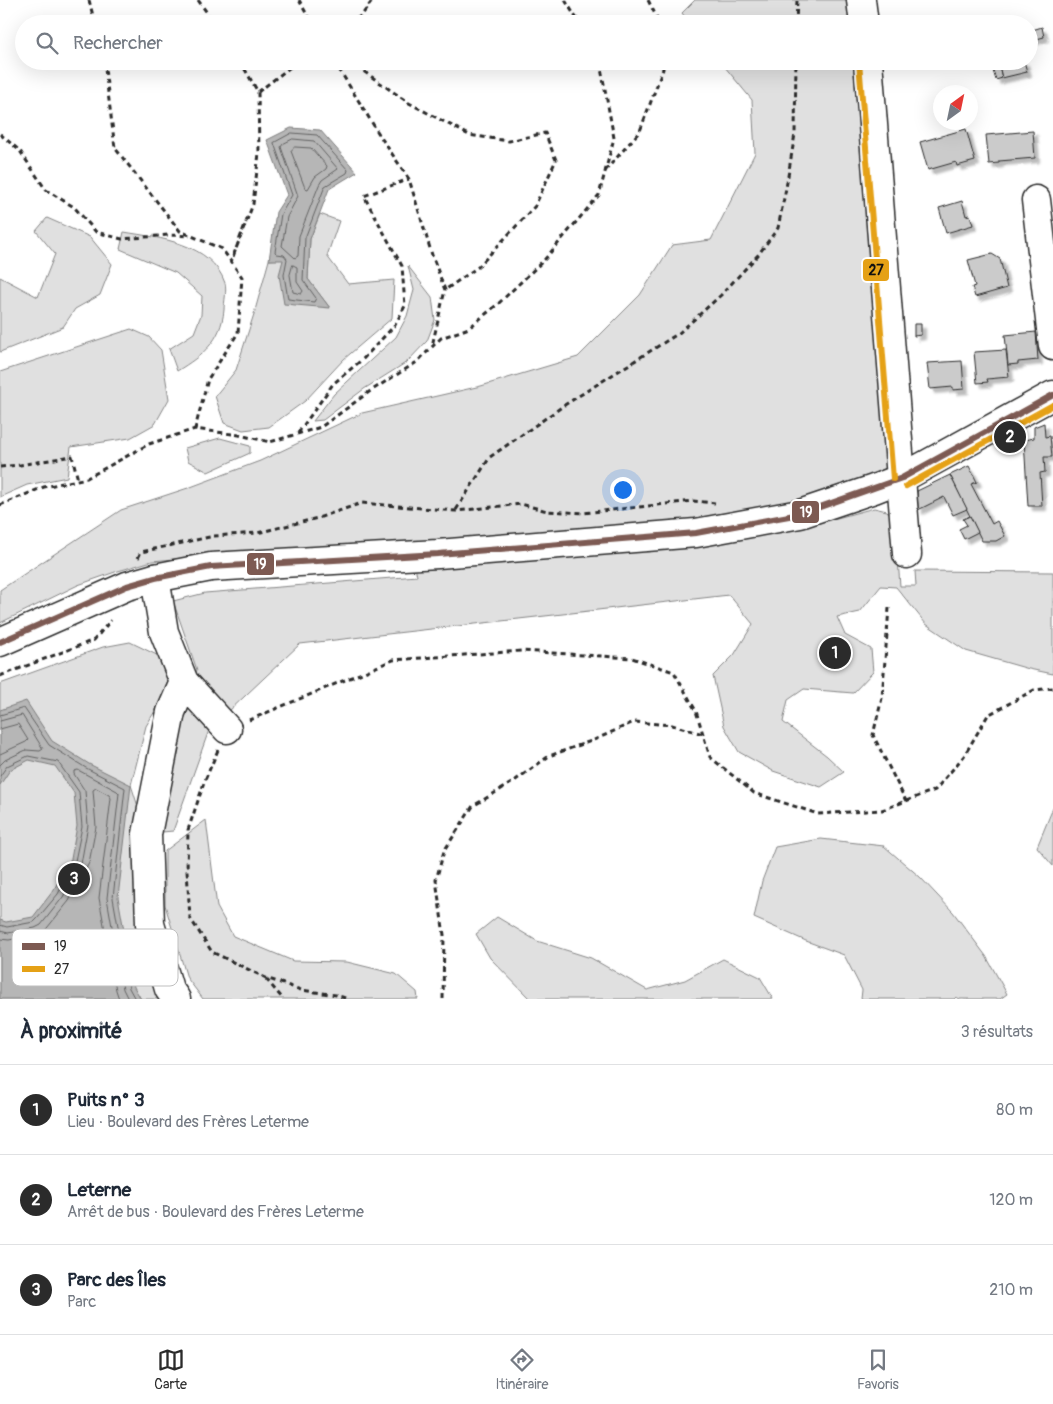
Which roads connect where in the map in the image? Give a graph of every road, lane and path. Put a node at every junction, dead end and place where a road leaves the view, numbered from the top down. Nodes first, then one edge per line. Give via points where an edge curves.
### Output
1 (89, 0) edge
2 (198, 0) edge
3 (299, 0) edge
4 (373, 0) edge
5 (565, 0) edge
6 (648, 0) edge
7 (797, 0) edge
8 (861, 0) edge
9 (93, 15) edge
10 (209, 15) edge
11 (307, 15) edge
12 (362, 15) edge
13 (574, 15) edge
14 (656, 15) edge
15 (796, 15) edge
16 (863, 15) edge
17 (105, 70) edge
18 (245, 70) edge
19 (286, 70) edge
20 (340, 70) edge
21 (362, 70) edge
22 (601, 70) edge
23 (663, 70) edge
24 (796, 70) edge
25 (869, 70) edge
26 (258, 92) junction
27 (0, 134) edge
28 (605, 172) junction
29 (409, 178) junction
30 (1036, 200) dead end
31 (246, 222) dead end
32 (192, 236) junction
33 (231, 262) junction
34 (445, 290) junction
35 (1053, 346) edge
36 (432, 347) junction
37 (1053, 395) edge
38 (195, 429) junction
39 (298, 433) junction
40 (0, 467) edge
41 (902, 478) junction
42 (78, 480) junction
43 (723, 504) dead end
44 (0, 505) edge
45 (907, 554) dead end
46 (155, 578) junction
47 (889, 608) dead end
48 (0, 642) edge
49 (184, 682) junction
50 (1053, 688) edge
51 (227, 729) junction
52 (703, 734) junction
53 (906, 801) junction
54 (151, 929) edge
55 (266, 978) junction
56 (168, 986) edge
57 (176, 999) edge
58 (283, 999) edge
59 (348, 999) edge
60 (443, 999) edge

1 - 9 path
2 - 10 path
3 - 11 path
4 - 12 path
5 - 13 path
6 - 14 path
7 - 15 path
8 - 16 street
17 - 32 path via 115,148 180,231
18 - 26 path
19 - 26 path
20 - 29 path
21 - 34 path via 409,103 469,135 508,140 546,133 556,160 535,206 478,267
22 - 28 path via 614,138
23 - 28 path via 640,131
24 - 43 path via 795,134 778,228 758,255 679,333 566,404 490,457 456,511 521,504 548,511 584,513 692,501
25 - 41 street
26 - 33 path via 259,153 253,204
27 - 32 path via 20,151 46,190 74,207 96,232 122,239
28 - 36 path via 599,195 545,259 469,328 441,338
29 - 34 path
29 - 39 path via 364,196 402,266 405,306 395,325 364,358 333,384
30 - 35 street
31 - 33 path
32 - 33 path via 222,249
33 - 38 path via 242,278 238,333 208,379
34 - 36 path
36 - 39 path via 417,362 321,427
37 - 41 street
38 - 39 path via 270,442
38 - 42 path via 149,444
40 - 42 path via 72,456
41 - 45 street
41 - 46 street via 800,514 696,533 438,554 211,567
42 - 44 path via 44,487
46 - 48 street via 90,601
46 - 49 street via 164,632
47 - 53 path via 882,698 873,735
49 - 51 street
49 - 54 street via 171,712 147,834
50 - 53 path via 1034,690 988,715 964,756 935,790
51 - 52 path via 393,660 521,651 632,658 674,672 696,711
51 - 55 path via 204,780 188,830 190,918 212,952
52 - 53 path via 710,757 754,793 818,814 882,810
52 - 60 path via 672,725 634,722 549,756 473,806 444,851 436,880 444,934
55 - 58 path
55 - 59 path via 301,990
56 - 57 street

